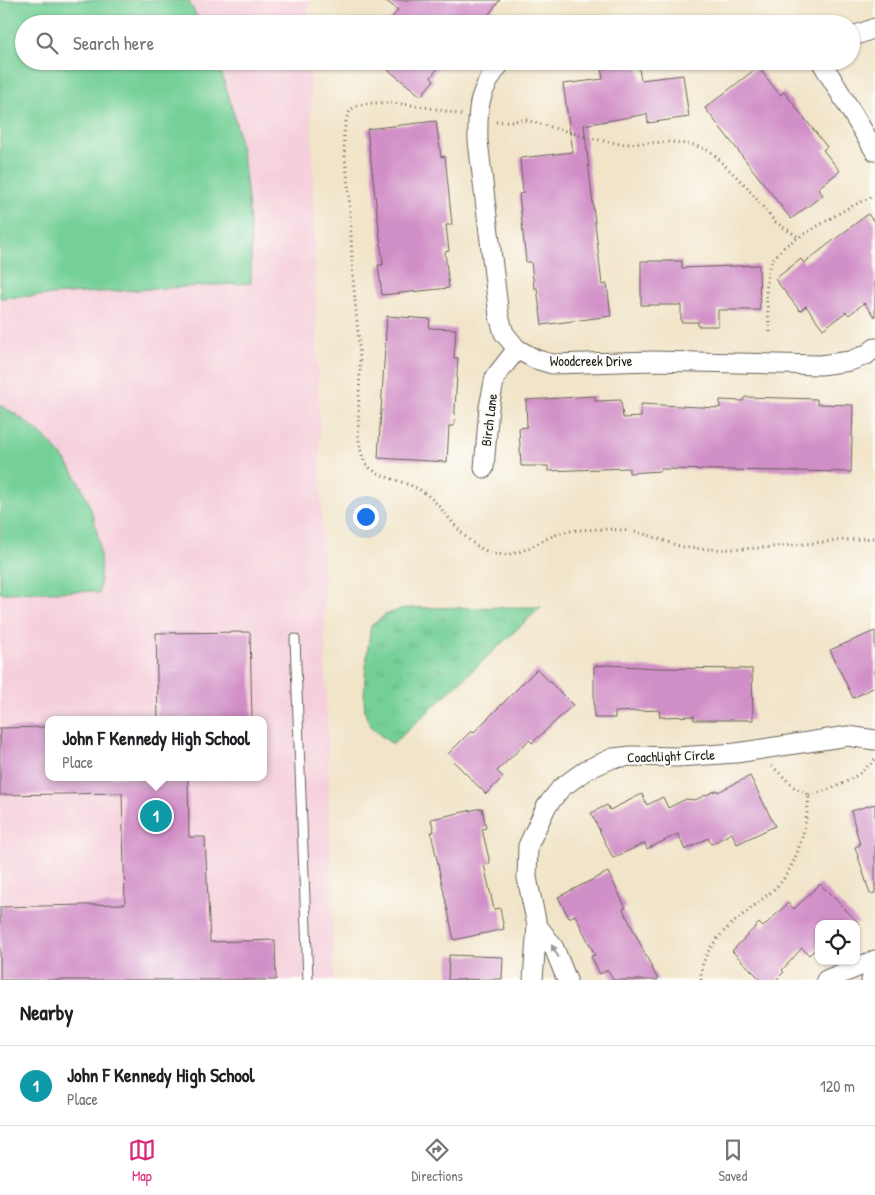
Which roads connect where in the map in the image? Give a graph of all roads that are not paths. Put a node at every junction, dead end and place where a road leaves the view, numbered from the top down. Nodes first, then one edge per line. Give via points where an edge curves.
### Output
1 (875, 28) edge
2 (860, 34) edge
3 (495, 70) edge
4 (826, 70) edge
5 (875, 151) edge
6 (875, 348) edge
7 (517, 349) junction
8 (484, 468) dead end
9 (295, 640) dead end
10 (875, 740) edge
11 (537, 925) junction
12 (875, 960) edge
13 (875, 974) edge
14 (308, 980) edge
15 (532, 980) edge
16 (567, 980) edge
17 (826, 980) edge
18 (871, 980) edge

1 - 2 street
3 - 7 street, Woodcreek Drive via 480,99 478,141 499,316 504,333
4 - 5 street
6 - 7 street, Woodcreek Drive via 850,361 820,365 654,361 552,364
7 - 8 street, Birch Lane via 495,377
9 - 14 lane
10 - 11 street, Coachlight Circle via 848,736 736,753 631,756 613,758 586,770 561,788 546,807 528,846 527,878
11 - 15 street, Coachlight Circle
16 -> 11 street, Coachlight Circle via 554,948
12 - 17 street
13 - 18 street

